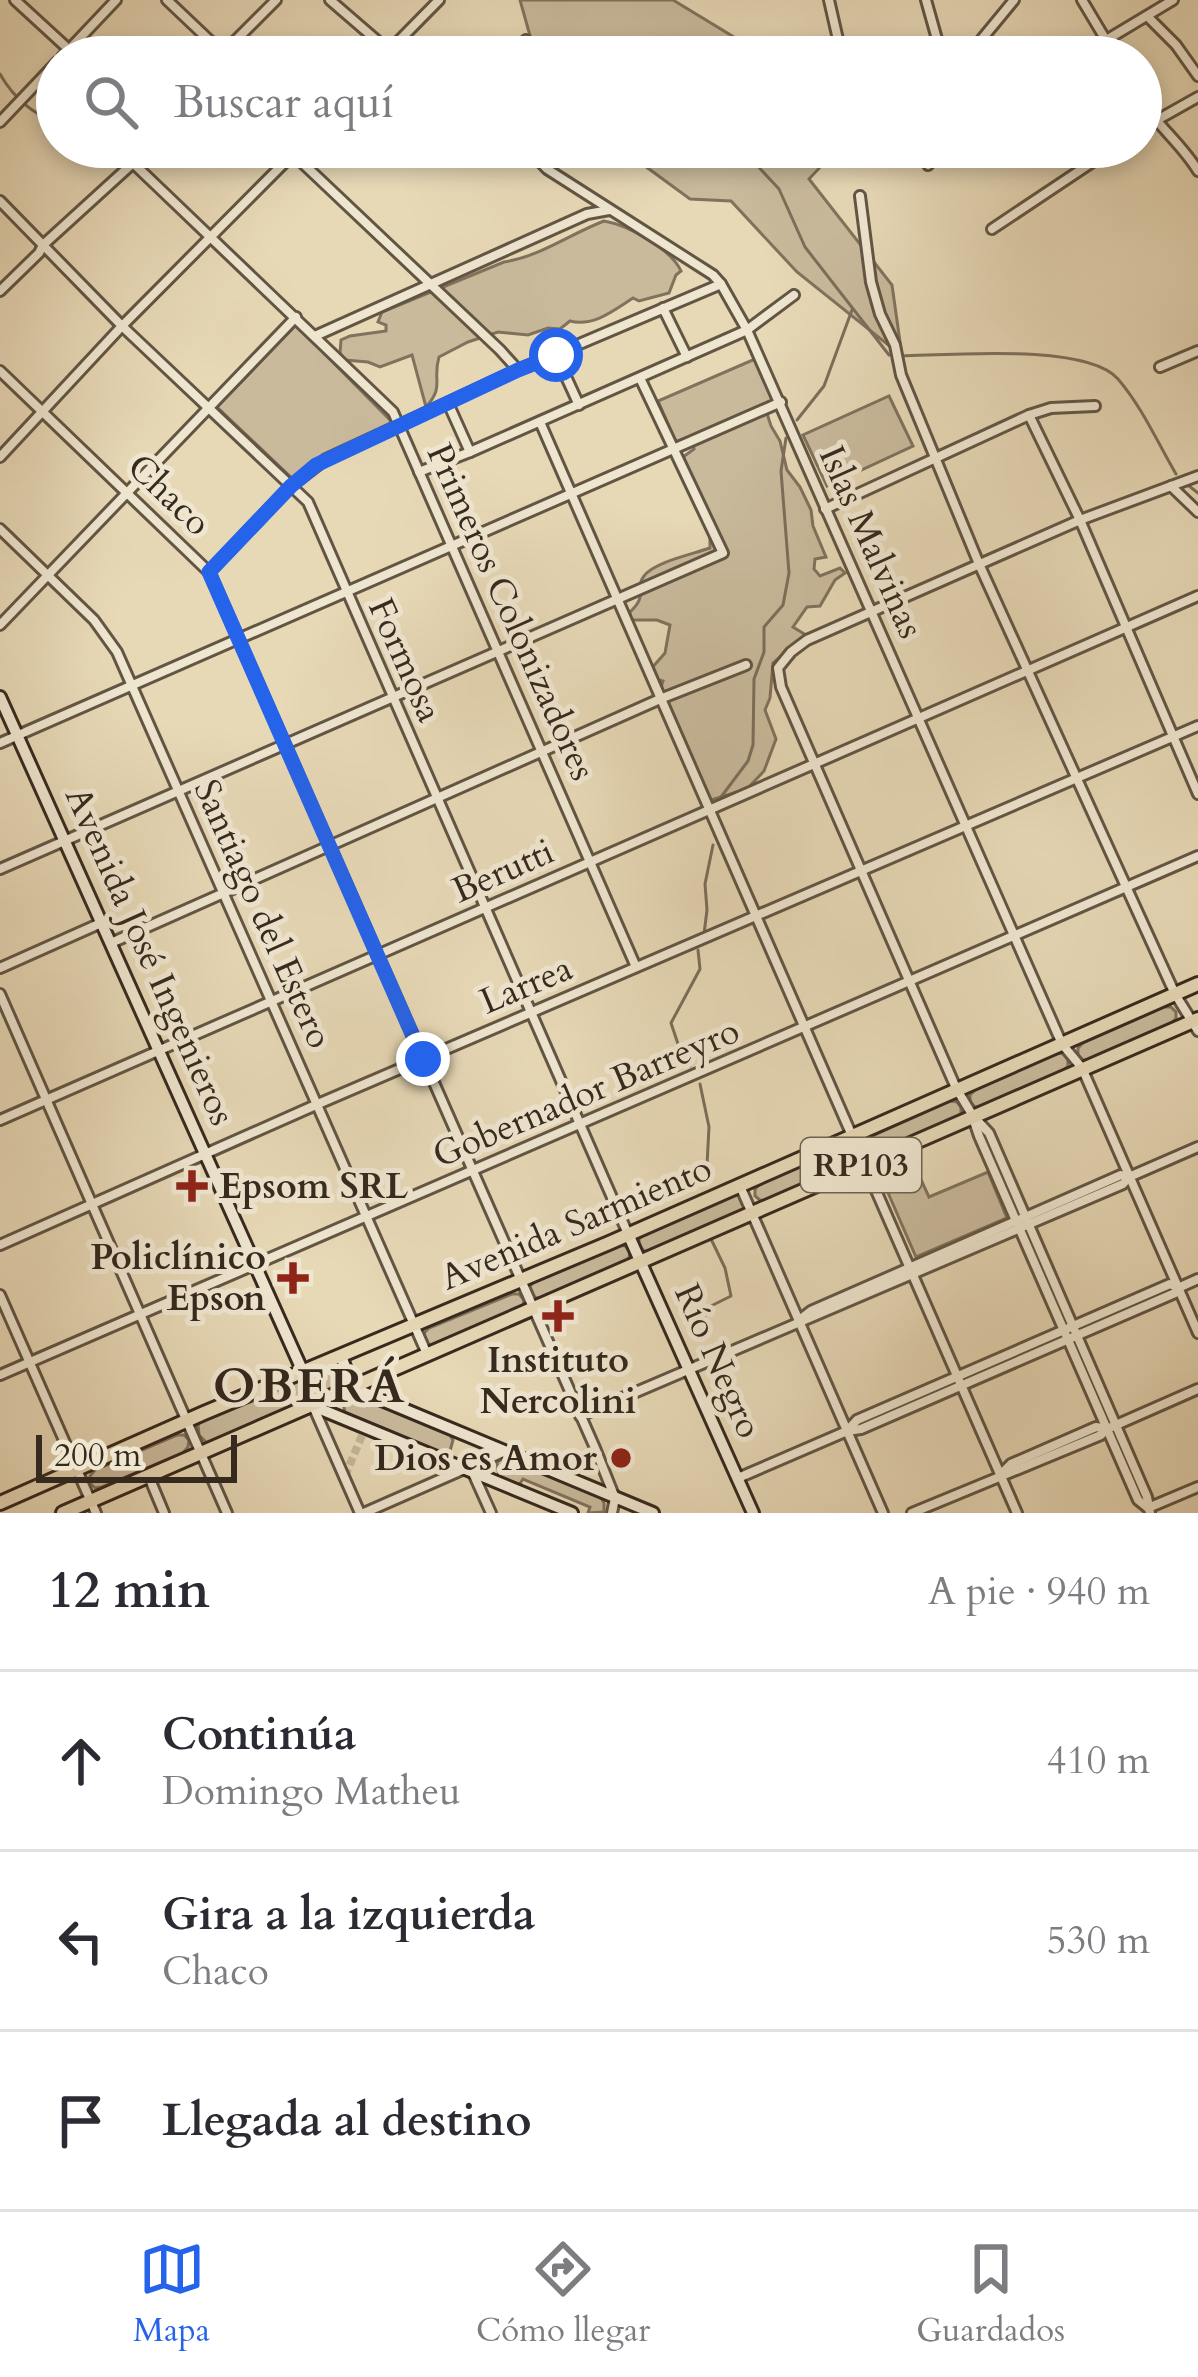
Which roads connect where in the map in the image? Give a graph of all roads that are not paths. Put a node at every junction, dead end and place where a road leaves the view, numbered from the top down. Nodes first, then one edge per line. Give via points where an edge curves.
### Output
1 (15, 0) edge
2 (116, 0) edge
3 (167, 0) edge
4 (275, 0) edge
5 (330, 0) edge
6 (439, 0) edge
7 (829, 0) edge
8 (926, 0) edge
9 (1015, 0) edge
10 (1082, 0) edge
11 (1173, 0) edge
12 (1147, 16) junction
13 (48, 36) edge
14 (84, 36) edge
15 (203, 36) edge
16 (242, 36) edge
17 (369, 36) edge
18 (406, 36) edge
19 (837, 36) edge
20 (936, 36) edge
21 (985, 36) edge
22 (1104, 36) edge
23 (1115, 36) edge
24 (1198, 76) edge
25 (36, 84) edge
26 (1198, 98) edge
27 (1162, 117) edge
28 (0, 122) edge
29 (1162, 129) edge
30 (128, 168) edge
31 (138, 168) edge
32 (279, 168) edge
33 (313, 168) edge
34 (546, 168) edge
35 (1083, 168) edge
36 (1198, 172) edge
37 (860, 196) dead end
38 (0, 200) edge
39 (611, 210) junction
40 (992, 229) dead end
41 (211, 237) junction
42 (43, 245) junction
43 (721, 284) junction
44 (429, 285) junction
45 (0, 291) edge
46 (794, 295) dead end
47 (663, 308) junction
48 (296, 317) junction
49 (122, 326) junction
50 (747, 330) junction
51 (314, 336) junction
52 (1198, 351) edge
53 (556, 355) junction
54 (687, 357) junction
55 (1160, 367) dead end
56 (518, 370) junction
57 (0, 371) edge
58 (640, 378) junction
59 (448, 403) junction
60 (781, 403) junction
61 (579, 405) junction
62 (1095, 406) dead end
63 (209, 407) junction
64 (41, 412) junction
65 (1029, 416) junction
66 (540, 422) junction
67 (399, 425) junction
68 (674, 449) junction
69 (470, 452) junction
70 (0, 457) edge
71 (935, 458) junction
72 (419, 472) junction
73 (1198, 476) edge
74 (1170, 485) junction
75 (291, 486) junction
76 (129, 492) junction
77 (571, 494) junction
78 (825, 509) junction
79 (1198, 512) edge
80 (1080, 520) junction
81 (0, 529) edge
82 (452, 546) junction
83 (979, 564) junction
84 (209, 572) junction
85 (48, 575) junction
86 (345, 591) junction
87 (1198, 596) edge
88 (617, 599) junction
89 (870, 611) junction
90 (0, 625) edge
91 (1127, 628) junction
92 (238, 639) junction
93 (498, 651) junction
94 (746, 665) dead end
95 (1028, 672) junction
96 (133, 686) junction
97 (0, 698) edge
98 (392, 698) junction
99 (660, 699) junction
100 (920, 718) junction
101 (1198, 726) edge
102 (19, 735) junction
103 (1173, 737) junction
104 (0, 743) edge
105 (284, 744) junction
106 (543, 751) junction
107 (815, 764) junction
108 (1076, 778) junction
109 (179, 791) junction
110 (1198, 794) edge
111 (436, 799) junction
112 (709, 811) junction
113 (966, 824) junction
114 (65, 841) junction
115 (329, 847) junction
116 (1198, 856) edge
117 (591, 862) junction
118 (0, 869) edge
119 (861, 870) junction
120 (1127, 889) junction
121 (224, 893) junction
122 (487, 908) junction
123 (755, 915) junction
124 (101, 923) junction
125 (1016, 937) junction
126 (111, 944) junction
127 (378, 955) junction
128 (636, 967) junction
129 (0, 968) edge
130 (910, 982) junction
131 (1198, 984) edge
132 (0, 994) edge
133 (1175, 994) junction
134 (273, 1001) junction
135 (531, 1012) junction
136 (1196, 1023) edge
137 (804, 1028) junction
138 (1062, 1044) junction
139 (158, 1051) junction
140 (423, 1059) junction
141 (1082, 1068) junction
142 (956, 1088) junction
143 (46, 1099) junction
144 (318, 1104) junction
145 (973, 1116) junction
146 (0, 1120) edge
147 (580, 1124) junction
148 (851, 1135) junction
149 (1198, 1147) edge
150 (205, 1154) junction
151 (863, 1164) junction
152 (472, 1171) junction
153 (1130, 1177) junction
154 (739, 1184) junction
155 (92, 1203) junction
156 (751, 1213) junction
157 (367, 1216) junction
158 (1022, 1223) junction
159 (628, 1234) junction
160 (0, 1246) edge
161 (640, 1262) junction
162 (254, 1265) junction
163 (911, 1271) junction
164 (1198, 1279) edge
165 (520, 1280) junction
166 (1178, 1288) junction
167 (0, 1295) edge
168 (533, 1308) junction
169 (140, 1314) junction
170 (799, 1321) junction
171 (414, 1325) junction
172 (1070, 1333) junction
173 (1198, 1334) edge
174 (427, 1354) junction
175 (341, 1356) junction
176 (29, 1362) junction
177 (688, 1369) junction
178 (303, 1372) junction
179 (0, 1375) edge
180 (959, 1381) junction
181 (353, 1388) junction
182 (1198, 1389) edge
183 (313, 1406) junction
184 (580, 1416) junction
185 (187, 1422) junction
186 (1111, 1427) junction
187 (847, 1431) junction
188 (503, 1452) junction
189 (200, 1453) junction
190 (79, 1469) junction
191 (469, 1469) junction
192 (148, 1475) junction
193 (1000, 1475) junction
194 (737, 1478) junction
195 (1198, 1487) edge
196 (615, 1498) junction
197 (0, 1503) edge
198 (93, 1507) edge
199 (1149, 1510) edge
200 (63, 1513) edge
201 (164, 1513) edge
202 (227, 1513) edge
203 (362, 1513) edge
204 (491, 1513) edge
205 (572, 1513) edge
206 (611, 1513) edge
207 (653, 1513) edge
208 (753, 1513) edge
209 (884, 1513) edge
210 (912, 1513) edge
211 (1017, 1513) edge

1 - 13 street
2 - 14 street
3 - 15 street
4 - 16 street
5 - 17 street
6 - 18 street
7 - 19 street
8 - 20 street
9 - 21 street
10 - 22 street
11 - 12 street
12 - 23 street
12 - 24 street
25 - 28 street
26 - 27 street
29 - 36 street
30 - 42 street, Primeros Colonizadores
31 - 41 street, Primeros Colonizadores
32 - 41 street
33 - 44 street
34 - 39 street, Islas Malvinas
35 - 40 street
37 - 71 street via 880,314
38 - 42 street, Formosa
39 - 43 street, Islas Malvinas
39 - 44 street
41 - 48 street, Primeros Colonizadores
41 - 49 street
42 - 45 street
42 - 49 street, Formosa
43 - 47 street
43 - 50 street, Islas Malvinas
44 - 51 street
44 - 56 street
46 - 50 street
47 - 53 street
47 - 54 street
48 - 51 street, Primeros Colonizadores
48 - 63 street
49 - 63 street, Formosa
49 - 64 street
50 - 54 street
50 - 60 street, Islas Malvinas
51 - 67 street, Primeros Colonizadores
52 - 55 street
53 - 56 street
53 - 61 street
54 - 58 street
56 - 59 street
57 - 64 street, Chaco
58 - 61 street
58 - 68 street
59 - 67 street
59 - 69 street
60 - 68 street
60 - 78 street, Islas Malvinas
61 - 66 street
62 - 65 street
63 - 75 street, Formosa
63 - 76 street
64 - 70 street
64 - 76 street, Chaco
65 - 71 street
65 - 80 street
66 - 69 street
66 - 77 street
67 - 72 street, Primeros Colonizadores
67 - 75 street via 326,459
68 - 77 street
68 - 88 street via 723,553
69 - 72 street
71 - 78 street
71 - 83 street
72 - 82 street, Primeros Colonizadores
73 - 74 street
74 - 79 street
74 - 80 street
75 - 84 street
75 - 86 street, Formosa via 308,502
76 - 84 street, Chaco
76 - 85 street
77 - 82 street
77 - 88 street
78 - 89 street, Islas Malvinas
80 - 83 street
80 - 91 street
81 - 85 street, Santiago del Estero
82 - 86 street
82 - 93 street, Primeros Colonizadores
83 - 89 street
83 - 95 street
84 - 92 street, Chaco
85 - 90 street
85 - 96 street, Santiago del Estero via 94,620
86 - 92 street
86 - 98 street, Formosa
87 - 91 street, Berutti
88 - 93 street
88 - 99 street
89 - 100 street, Islas Malvinas
89 - 107 street via 807,640 778,668
91 - 95 street, Berutti
91 - 103 street
92 - 96 street
92 - 105 street, Chaco
93 - 98 street
93 - 106 street, Primeros Colonizadores
94 - 99 street
95 - 100 street, Berutti
95 - 108 street
96 - 102 street
96 - 109 street, Santiago del Estero
97 - 102 main road, Avenida José Ingenieros
98 - 105 street
98 - 111 street, Formosa
99 - 106 street
99 - 112 street
100 - 107 street, Berutti
100 - 113 street, Islas Malvinas
101 - 103 street, Larrea
102 - 104 street
102 - 114 main road, Avenida José Ingenieros
103 - 108 street, Larrea
103 - 110 street
105 - 109 street
105 - 115 street, Chaco
106 - 111 street
106 - 117 street, Primeros Colonizadores
107 - 112 street, Berutti
107 - 119 street
108 - 113 street, Larrea
108 - 120 street
109 - 114 street
109 - 121 street, Santiago del Estero
111 - 115 street
111 - 122 street, Formosa
112 - 117 street, Berutti
112 - 123 street
113 - 119 street, Larrea
113 - 125 street, Islas Malvinas
114 - 118 street
114 - 124 main road, Avenida José Ingenieros
115 - 121 street
115 - 127 street, Chaco
116 - 120 street, Gobernador Barreyro
117 - 122 street, Berutti
117 - 128 street, Primeros Colonizadores
119 - 123 street, Larrea
119 - 130 street
120 - 125 street, Gobernador Barreyro
120 - 133 street
121 - 126 street
121 - 134 street, Santiago del Estero
122 - 127 street, Berutti
122 - 135 street, Formosa
123 - 128 street, Larrea
123 - 137 street
124 - 126 main road, Avenida José Ingenieros
124 - 129 street
125 - 130 street, Gobernador Barreyro
125 - 138 street, Islas Malvinas
126 - 139 main road, Avenida José Ingenieros
127 - 134 street, Berutti
127 - 140 street, Chaco
128 - 135 street, Larrea
130 - 137 street, Gobernador Barreyro
130 - 142 street
131 - 133 main road, RP103
132 - 143 street
133 - 136 street
133 - 138 main road, Avenida Sarmiento / RP103
134 - 139 street, Berutti
134 - 144 street, Santiago del Estero
135 - 140 street, Larrea
135 - 147 street, Formosa
136 - 141 main road, Avenida Sarmiento / RP103
137 - 147 street, Gobernador Barreyro
137 - 148 street
138 - 141 street, Islas Malvinas
138 - 142 main road, Avenida Sarmiento / RP103
139 - 143 street, Berutti
139 - 150 main road, Avenida José Ingenieros
140 - 144 street, Larrea
140 - 152 street, Chaco
141 - 145 main road, Avenida Sarmiento / RP103
141 - 153 street, Islas Malvinas
142 - 145 street
142 - 148 main road, Avenida Sarmiento / RP103
143 - 146 street, Berutti
143 - 155 street
144 - 150 street, Larrea
144 - 157 street, Santiago del Estero
145 - 151 main road, Avenida Sarmiento / RP103
145 - 158 street via 988,1133
147 - 152 street, Gobernador Barreyro
147 - 159 street, Formosa
148 - 151 street
148 - 154 main road, Avenida Sarmiento / RP103
149 - 153 street
150 - 155 street, Larrea
150 - 162 main road, Avenida José Ingenieros
151 - 156 main road, Avenida Sarmiento / RP103
151 - 163 street
152 - 157 street, Gobernador Barreyro
152 - 165 street, Chaco
153 - 158 street
153 - 166 street, Islas Malvinas
154 - 156 street
154 - 159 main road, Avenida Sarmiento / RP103
155 - 160 street, Larrea
155 - 169 street
156 - 161 main road, Avenida Sarmiento / RP103
156 - 170 street
157 - 162 street, Gobernador Barreyro
157 - 171 street, Santiago del Estero
158 - 163 street
158 - 172 street
159 - 161 main road, Río Negro
159 - 165 main road, Avenida Sarmiento / RP103
161 - 168 main road, Avenida Sarmiento / RP103
161 - 177 main road, Río Negro
162 - 169 street, Gobernador Barreyro
162 - 178 main road, Avenida José Ingenieros
163 - 170 street
163 - 180 street
164 - 166 street
165 - 168 street, Chaco
165 - 171 main road, Avenida Sarmiento / RP103
166 - 172 street
166 - 173 street, Islas Malvinas
167 - 176 street
168 - 174 main road, Avenida Sarmiento / RP103
168 - 184 street, Chaco
169 - 176 street, Gobernador Barreyro
169 - 185 street
170 - 177 street
170 - 187 street
171 - 174 street, Santiago del Estero
171 - 175 main road, Avenida Sarmiento / RP103
172 - 180 street
172 - 186 street
174 - 181 main road, Avenida Sarmiento / RP103
175 - 178 main road, Avenida Sarmiento / RP103
175 - 181 main road
176 - 179 street, Gobernador Barreyro
176 - 190 street
177 - 184 street
177 - 194 main road, Río Negro
178 - 185 main road, Avenida Sarmiento / RP103
180 - 187 street
180 - 193 street
181 - 183 main road, Avenida Sarmiento / RP103
181 - 188 main road
182 - 186 street
183 - 189 main road, Avenida Sarmiento / RP103
183 - 191 main road
183 - 203 street
184 - 196 street, Chaco
185 - 189 street
185 - 190 main road, Avenida Sarmiento / RP103
186 - 193 street
186 - 199 street
187 - 194 street
187 - 209 street
188 - 191 street
188 - 196 main road
189 - 192 main road, Avenida Sarmiento / RP103
189 - 202 street
190 - 197 main road, Avenida Sarmiento / RP103
190 - 198 street
191 - 203 street
191 - 204 street
191 - 205 main road
192 - 198 main road, Avenida Sarmiento / RP103
192 - 201 street
193 - 210 street
193 - 211 street
194 - 208 main road, Río Negro
195 - 199 street
196 - 206 street
196 - 207 main road
198 - 200 main road, Avenida Sarmiento / RP103

